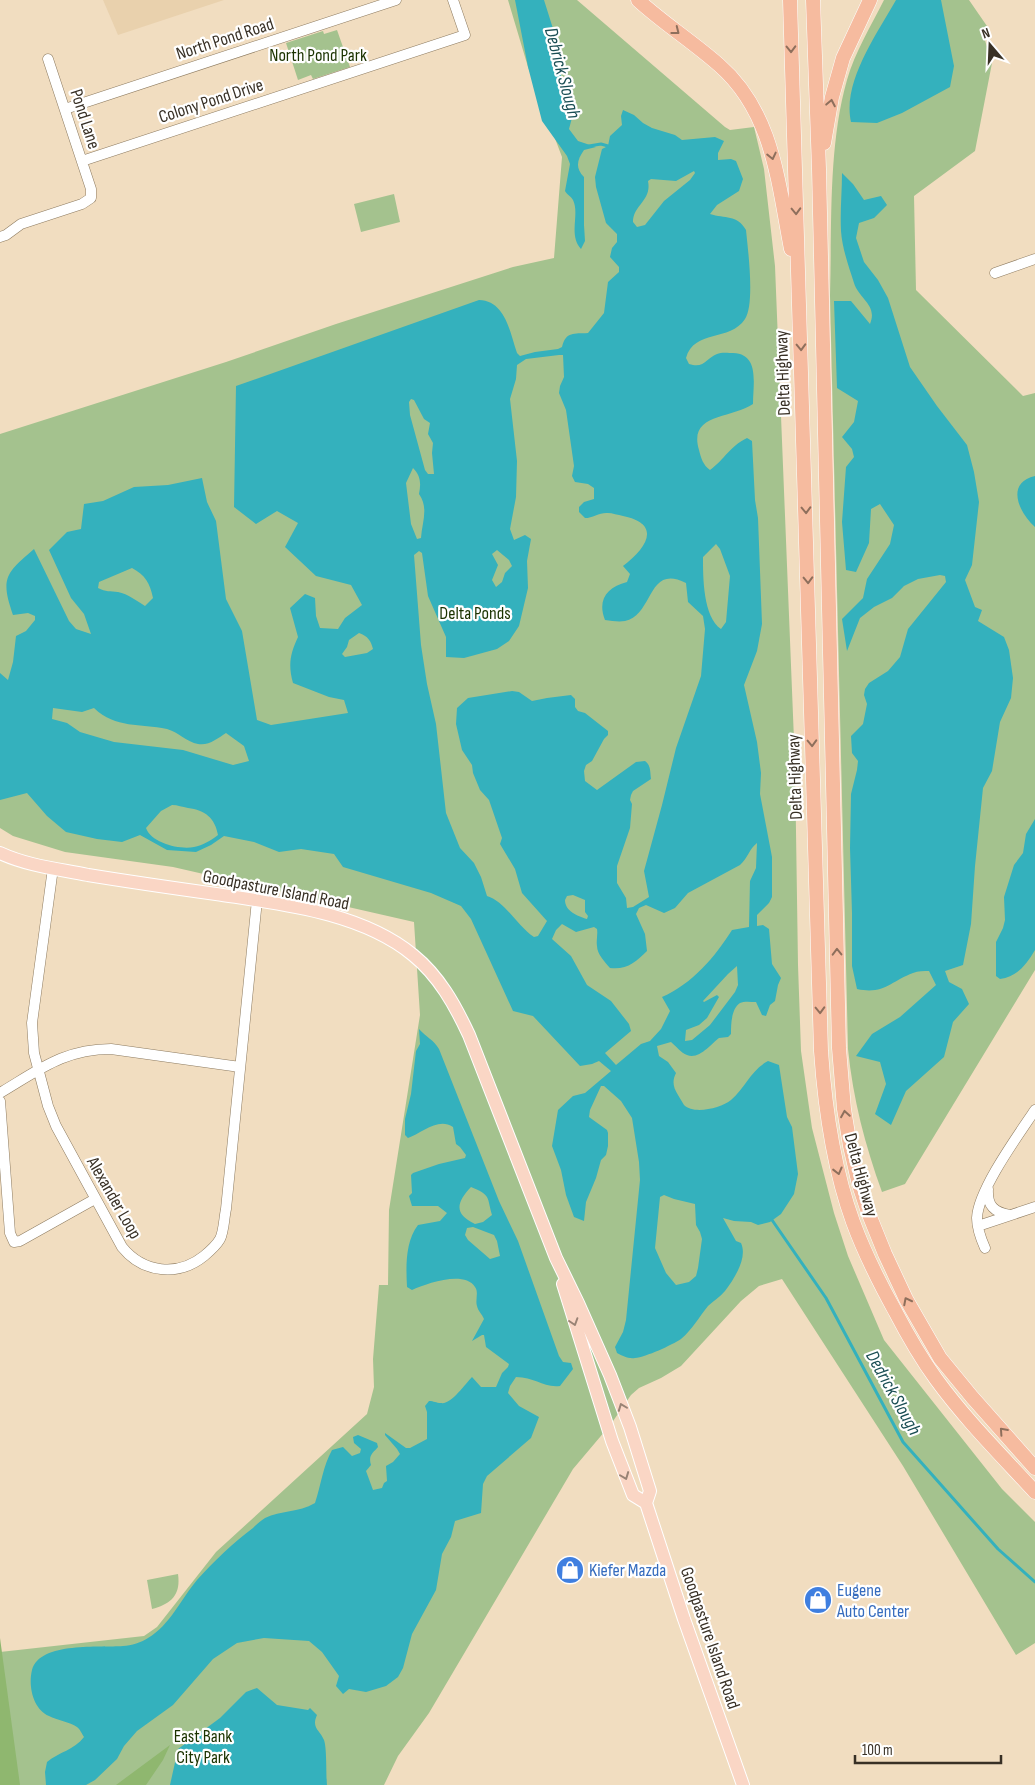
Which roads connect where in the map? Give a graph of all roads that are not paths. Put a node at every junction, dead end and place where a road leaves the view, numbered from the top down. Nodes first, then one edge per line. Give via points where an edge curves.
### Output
1 (396, 0) edge
2 (638, 0) edge
3 (790, 0) edge
4 (813, 0) edge
5 (870, 0) edge
6 (455, 3) edge
7 (48, 59) dead end
8 (65, 109) junction
9 (82, 161) junction
10 (819, 168) junction
11 (0, 237) edge
12 (1035, 259) edge
13 (995, 273) dead end
14 (800, 298) junction
15 (0, 853) edge
16 (53, 868) junction
17 (257, 900) junction
18 (240, 1067) junction
19 (38, 1069) junction
20 (0, 1093) edge
21 (0, 1100) edge
22 (1035, 1110) edge
23 (1, 1118) edge
24 (988, 1188) junction
25 (95, 1199) junction
26 (1035, 1207) edge
27 (1010, 1215) junction
28 (978, 1226) junction
29 (985, 1248) dead end
30 (556, 1258) junction
31 (1035, 1468) edge
32 (1035, 1492) edge
33 (646, 1503) junction
34 (743, 1785) edge

1 - 8 street, North Pond Road
2 -> 14 highway via 718,64 753,105 767,137
3 -> 14 highway, Delta Highway
4 - 10 highway, Delta Highway
10 -> 5 highway via 837,76 849,41
6 - 9 street, Colony Pond Drive via 466,34
7 - 8 street, Pond Lane
8 - 9 street, Pond Lane
9 - 11 street, Pond Lane via 91,190 91,198 86,203 21,224
31 -> 10 highway, Delta Highway via 950,1371 922,1330 868,1212 846,1118 839,1048
12 - 13 street
14 -> 32 highway, Delta Highway via 821,1051 833,1149 854,1223 903,1326 926,1365 956,1405
15 - 16 main road, Goodpasture Island Road
16 - 17 main road, Goodpasture Island Road
16 - 19 street, Alexander Loop via 32,1023
17 - 18 street, Alexander Loop
17 - 30 main road, Goodpasture Island Road via 306,909 369,928 402,946 432,974 454,1004 469,1035
18 - 19 street via 103,1049 59,1058
18 - 25 street, Alexander Loop via 226,1209 220,1238 210,1251 198,1261 177,1269 144,1265 122,1247
19 - 20 street
19 - 25 street, Alexander Loop via 56,1126
21 - 23 street
22 - 24 street
23 - 25 street via 10,1233 14,1242
24 - 27 street via 992,1207
24 - 28 street via 978,1209
26 - 27 street
27 - 28 street
28 - 29 street
33 -> 30 main road, Goodpasture Island Road via 650,1491 630,1427 610,1375
30 -> 33 main road, Goodpasture Island Road via 612,1441 633,1495
33 - 34 main road, Goodpasture Island Road

